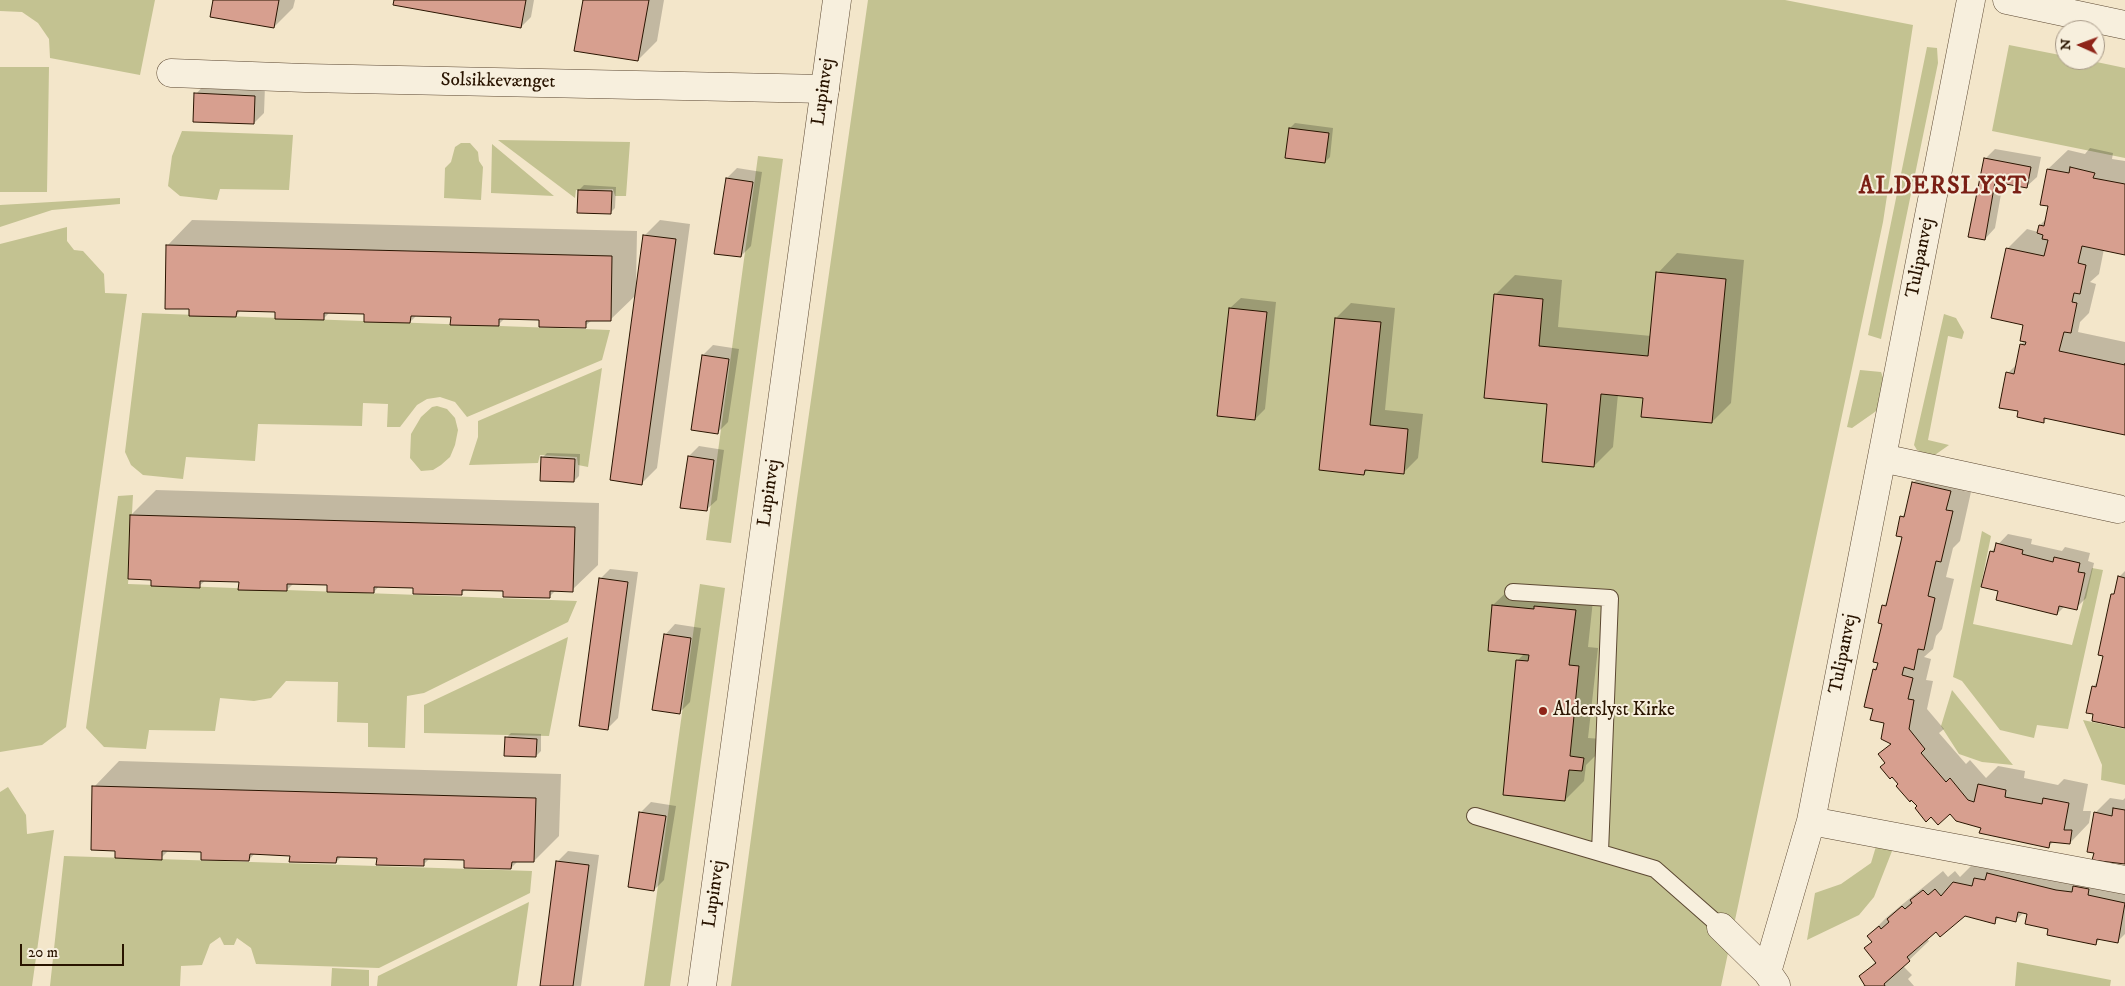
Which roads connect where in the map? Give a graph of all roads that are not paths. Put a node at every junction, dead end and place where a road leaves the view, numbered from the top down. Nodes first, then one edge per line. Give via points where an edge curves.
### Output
1 (837, 0) edge
2 (1971, 0) edge
3 (2007, 0) edge
4 (2055, 5) edge
5 (2125, 24) edge
6 (171, 73) dead end
7 (825, 89) junction
8 (1882, 458) junction
9 (2118, 508) dead end
10 (1513, 592) dead end
11 (1475, 816) dead end
12 (1811, 821) junction
13 (1600, 852) junction
14 (2125, 880) edge
15 (1721, 927) joint
16 (1772, 979) edge
17 (702, 986) edge

1 - 7 street, Lupinvej
2 - 8 street, Tulipanvej
3 - 4 street
4 - 5 street
6 - 7 street, Solsikkevænget
7 - 17 street, Lupinvej
8 - 9 street
8 - 12 street, Tulipanvej
10 - 13 lane via 1610,598
11 - 13 lane
12 - 14 street
12 - 16 street, Tulipanvej
13 - 15 lane via 1655,869
15 - 16 street, Tulipanvej

